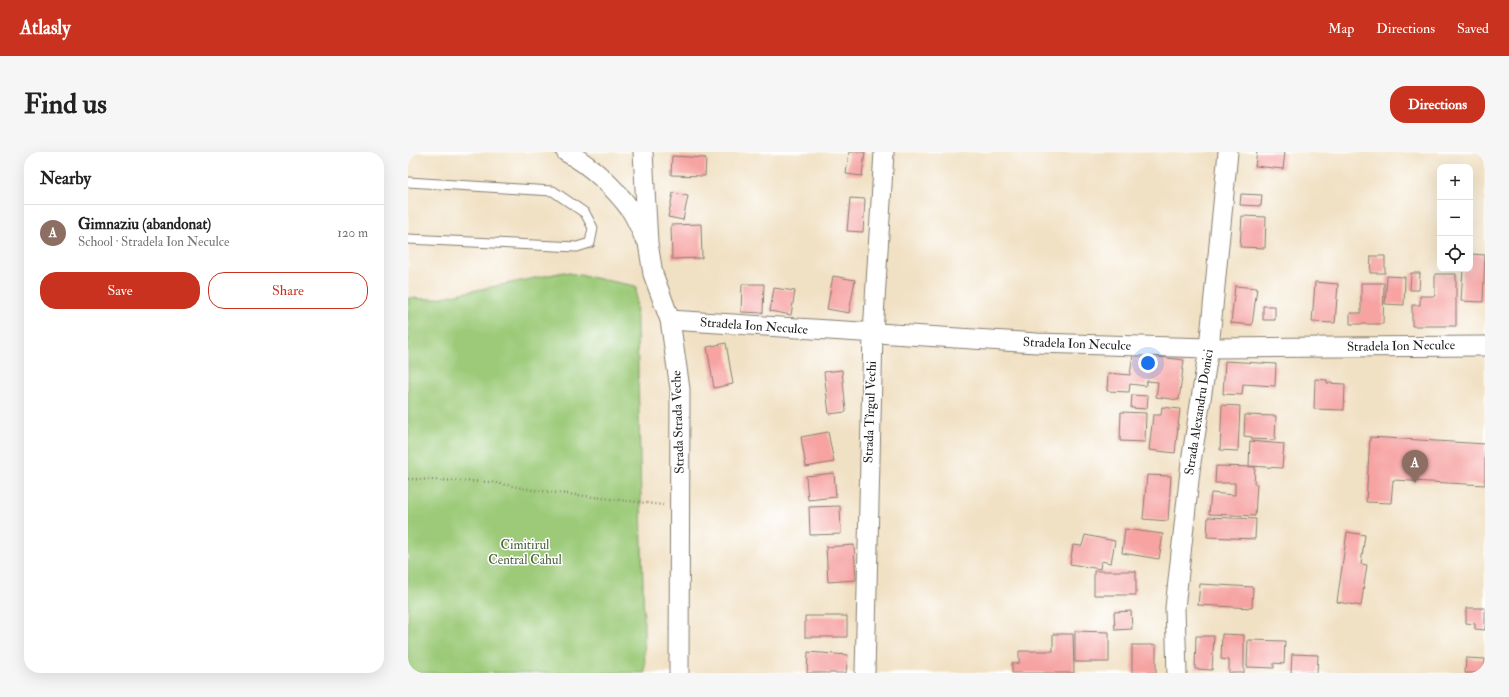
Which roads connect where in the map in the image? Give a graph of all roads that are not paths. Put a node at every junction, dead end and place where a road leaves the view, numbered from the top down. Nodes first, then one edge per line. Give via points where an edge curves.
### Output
1 (566, 152) edge
2 (643, 152) edge
3 (884, 152) edge
4 (1228, 152) edge
5 (408, 182) edge
6 (408, 239) edge
7 (648, 243) junction
8 (670, 320) junction
9 (873, 333) junction
10 (1485, 346) edge
11 (1209, 348) junction
12 (679, 673) edge
13 (865, 673) edge
14 (1177, 673) edge

1 - 7 street via 581,160 618,194 631,210
2 - 7 street, Strada Strada Veche
3 - 9 street, Strada Tîrgul Vechi
4 - 11 street, Strada Alexandru Donici
5 - 6 lane via 553,192 585,213 593,228 590,243 577,247
7 - 8 street, Strada Strada Veche via 654,274
8 - 9 street, Stradela Ion Neculce
8 - 12 street, Strada Strada Veche via 680,389
9 - 11 street, Stradela Ion Neculce via 1037,343
9 - 13 street, Strada Tîrgul Vechi
10 - 11 street, Stradela Ion Neculce
11 - 14 street, Strada Alexandru Donici via 1191,462 1175,608

